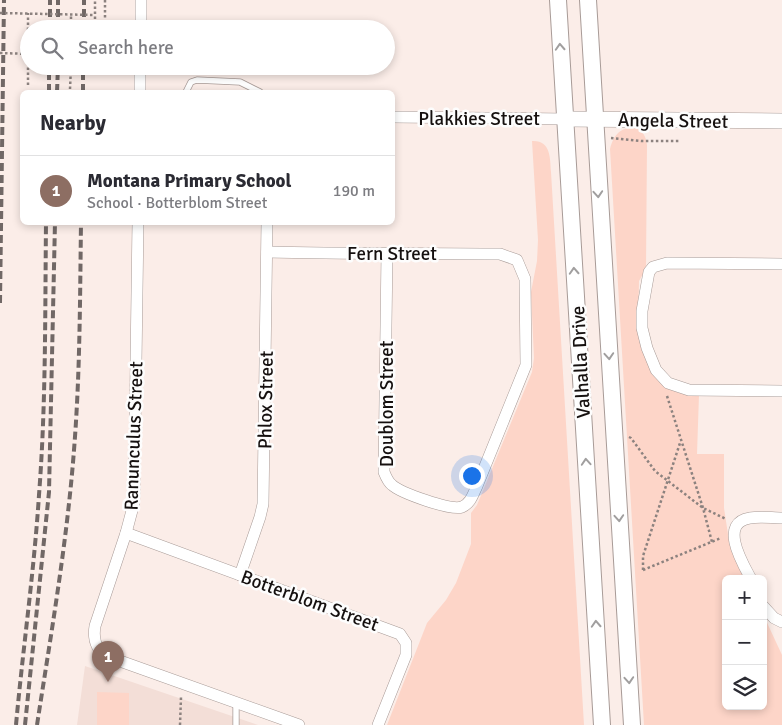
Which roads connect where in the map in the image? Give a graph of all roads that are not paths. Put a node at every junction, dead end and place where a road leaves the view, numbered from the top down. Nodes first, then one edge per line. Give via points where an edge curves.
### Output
1 (141, 0) edge
2 (558, 0) edge
3 (588, 0) edge
4 (141, 20) edge
5 (140, 75) edge
6 (140, 90) edge
7 (187, 90) edge
8 (256, 90) edge
9 (395, 117) edge
10 (594, 118) junction
11 (565, 119) junction
12 (782, 121) edge
13 (138, 225) edge
14 (267, 225) edge
15 (267, 252) junction
16 (387, 253) junction
17 (517, 260) joint
18 (782, 264) edge
19 (782, 391) edge
20 (782, 518) edge
21 (126, 533) junction
22 (240, 575) junction
23 (748, 575) edge
24 (767, 610) edge
25 (782, 622) edge
26 (236, 702) junction
27 (236, 725) edge
28 (299, 725) edge
29 (378, 725) edge
30 (602, 725) edge
31 (632, 725) edge

1 - 4 street
11 -> 2 main road, Valhalla Drive
3 - 10 main road, Valhalla Drive
5 - 6 street
7 - 8 lane via 191,82 197,80 240,82
9 - 11 street, Plakkies Street
10 - 11 street, Angela Street
10 - 12 street, Angela Street
10 -> 31 main road, Valhalla Drive
30 -> 11 main road, Valhalla Drive
13 - 21 street, Ranunculus Street via 134,503
14 - 15 street, Phlox Street
15 - 16 street, Fern Street
15 - 22 street, Phlox Street via 263,504
16 - 17 street, Fern Street via 500,254
16 - 17 street, Doublom Street via 384,472 392,485 400,490 458,508 469,503 526,365 525,279
18 - 19 street via 667,263 653,267 648,272 642,328 656,370 668,383 689,390
20 - 23 street via 746,519 736,529 733,537
21 - 22 street, Botterblom Street
21 - 26 street, Ranunculus Street via 95,626 96,645 106,656
22 - 29 street, Botterblom Street via 396,631 404,638 406,655
24 - 25 street
26 - 27 lane
26 - 28 street

